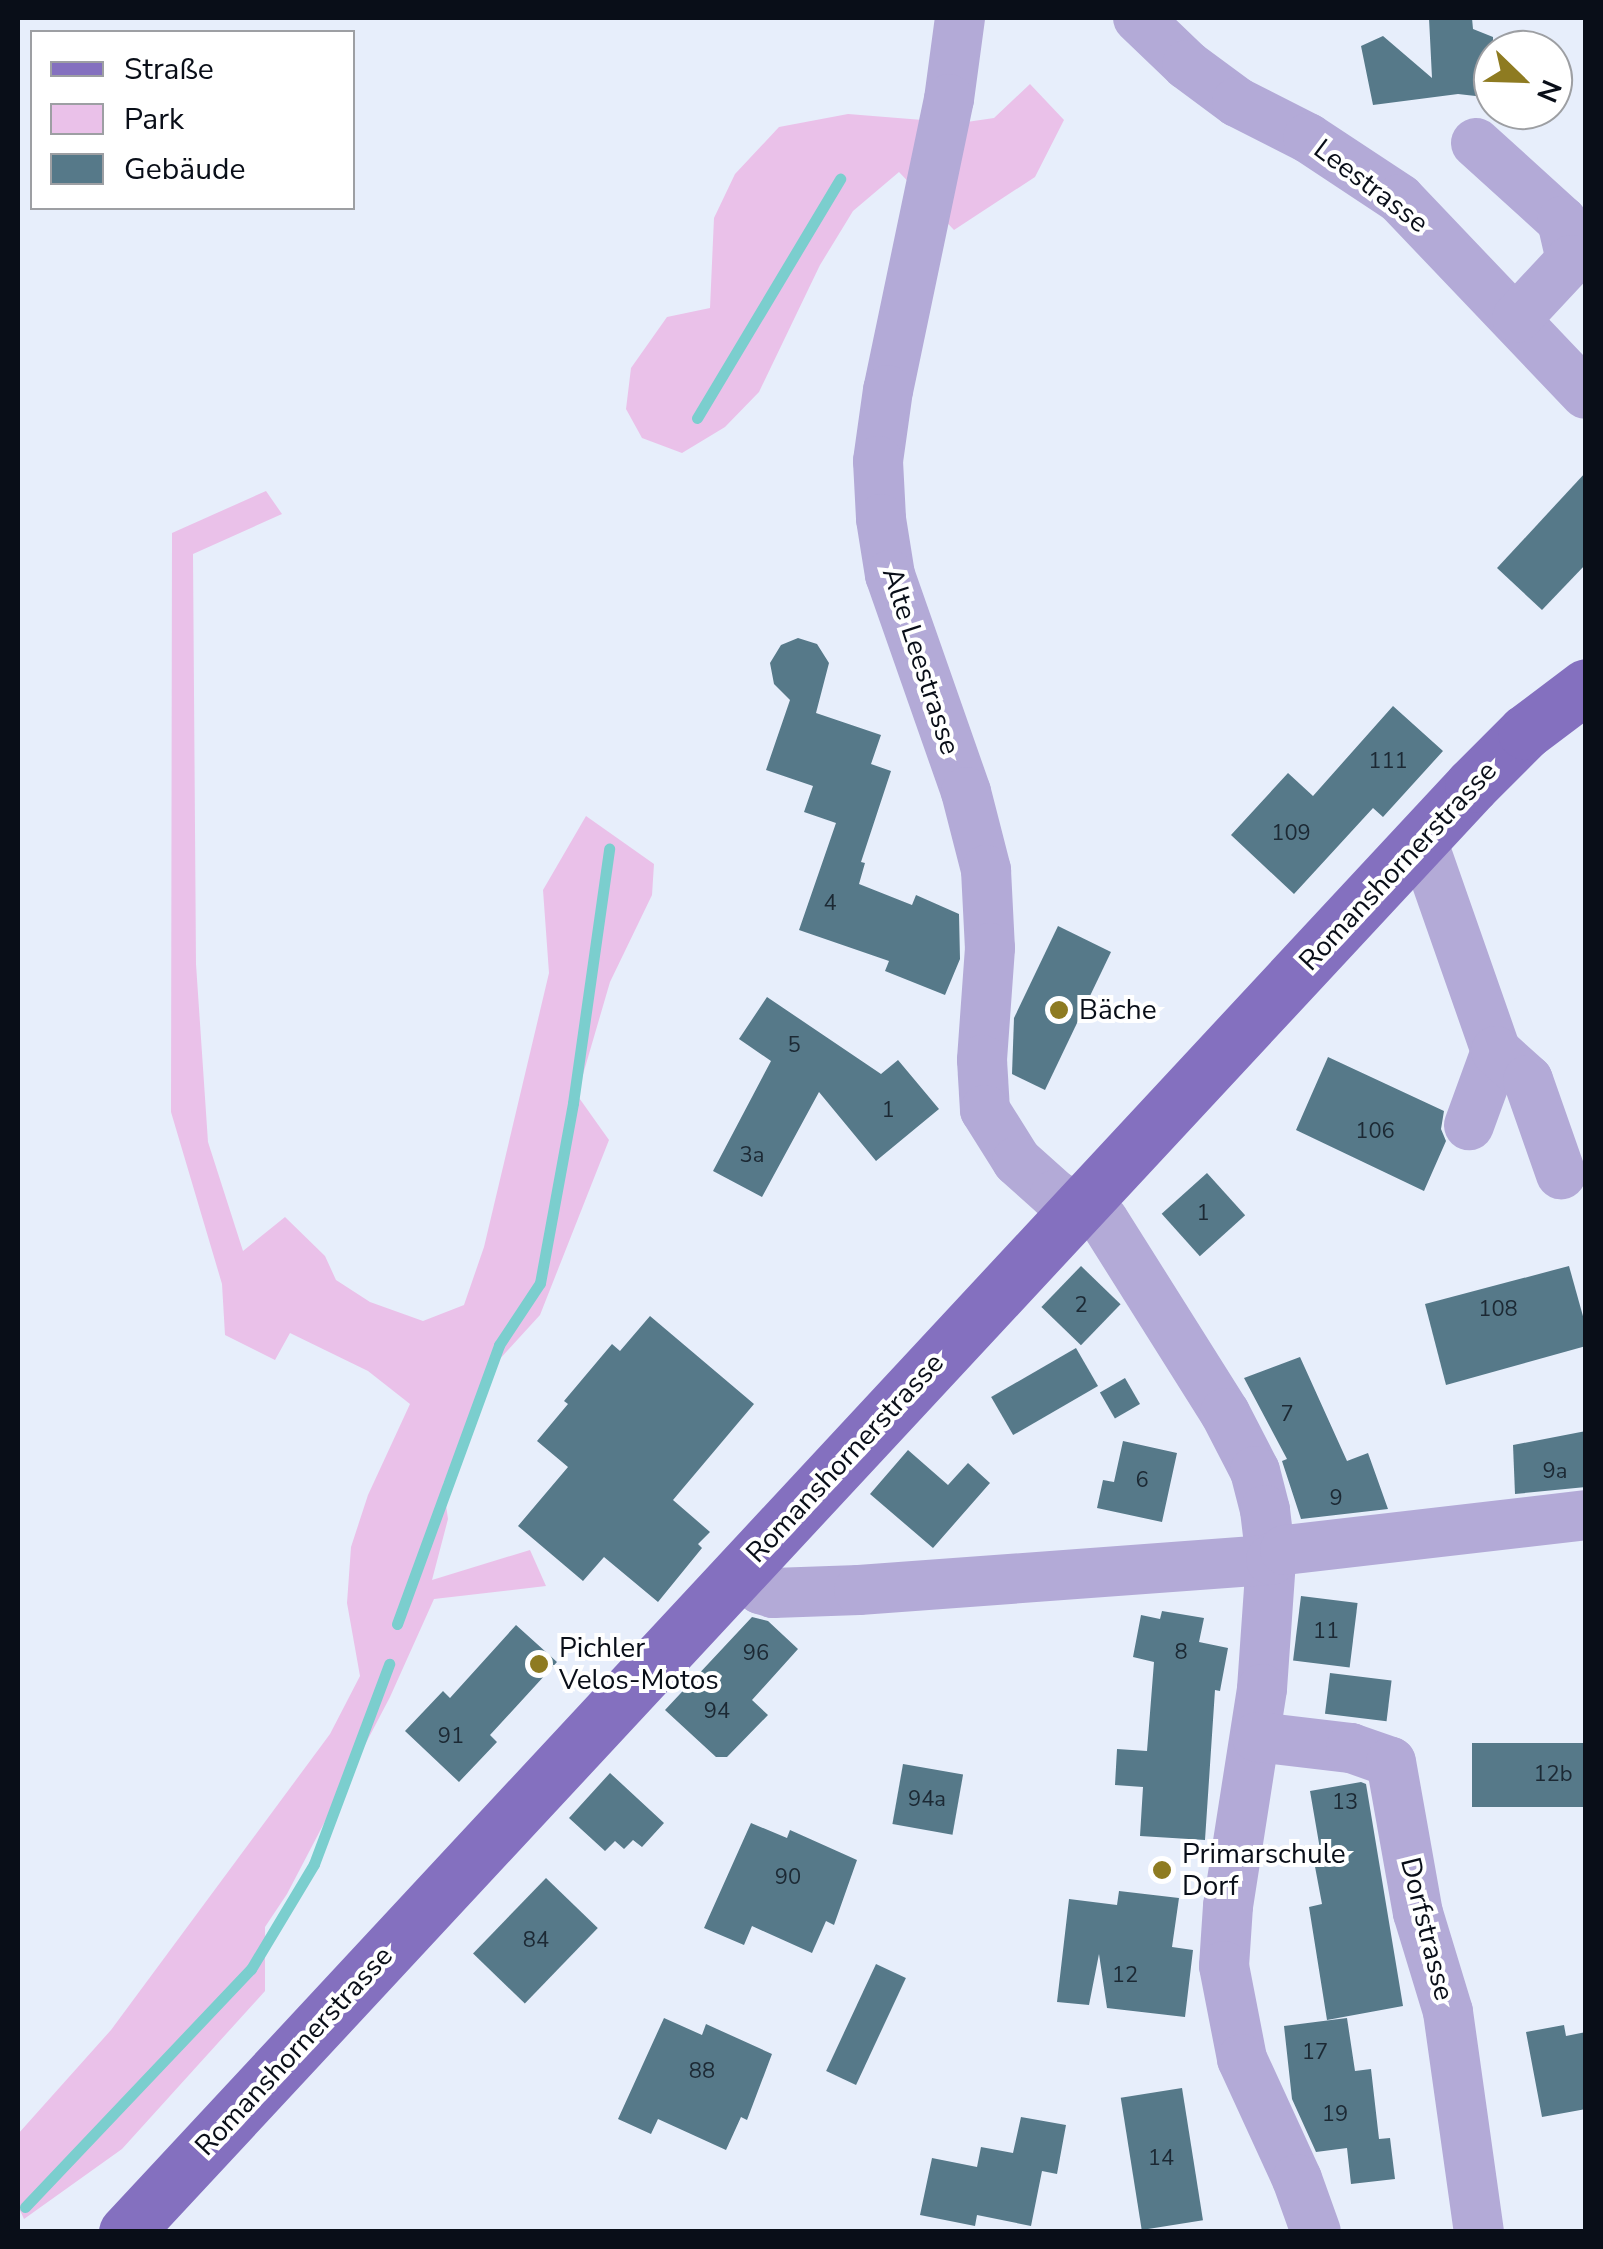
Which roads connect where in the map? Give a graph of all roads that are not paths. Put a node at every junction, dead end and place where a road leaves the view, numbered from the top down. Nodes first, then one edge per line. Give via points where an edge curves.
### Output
1 (960, 18) edge
2 (1138, 18) edge
3 (1476, 143) dead end
4 (1581, 257) edge
5 (1518, 318) junction
6 (1584, 389) edge
7 (1581, 682) edge
8 (1422, 840) junction
9 (1496, 1051) junction
10 (1469, 1125) dead end
11 (1562, 1174) dead end
12 (1079, 1205) junction
13 (1586, 1515) edge
14 (1270, 1560) junction
15 (740, 1570) junction
16 (1257, 1737) junction
17 (126, 2232) edge
18 (1316, 2232) edge
19 (1479, 2232) edge

1 - 12 street, Alte Leestrasse via 888,390 878,461 881,518 890,574 966,792 986,870 984,1110 1017,1161 1055,1195
2 - 5 street, Leestrasse via 1237,102 1308,138 1400,199
3 - 4 street via 1562,221
4 - 5 street
5 - 6 street, Leestrasse
7 - 8 main road, Romanshornerstrasse
8 - 9 street
8 - 12 main road, Romanshornerstrasse
9 - 10 street
9 - 11 street via 1528,1080
12 - 14 street via 1104,1221 1225,1413 1255,1471
12 - 15 main road, Romanshornerstrasse
13 - 14 street via 1286,1550
14 - 15 street via 773,1593
14 - 16 street
15 - 17 main road, Romanshornerstrasse
16 - 18 street via 1224,1966 1242,2059
16 - 19 street, Dorfstrasse via 1352,1748 1391,1762 1418,1913 1448,2012

